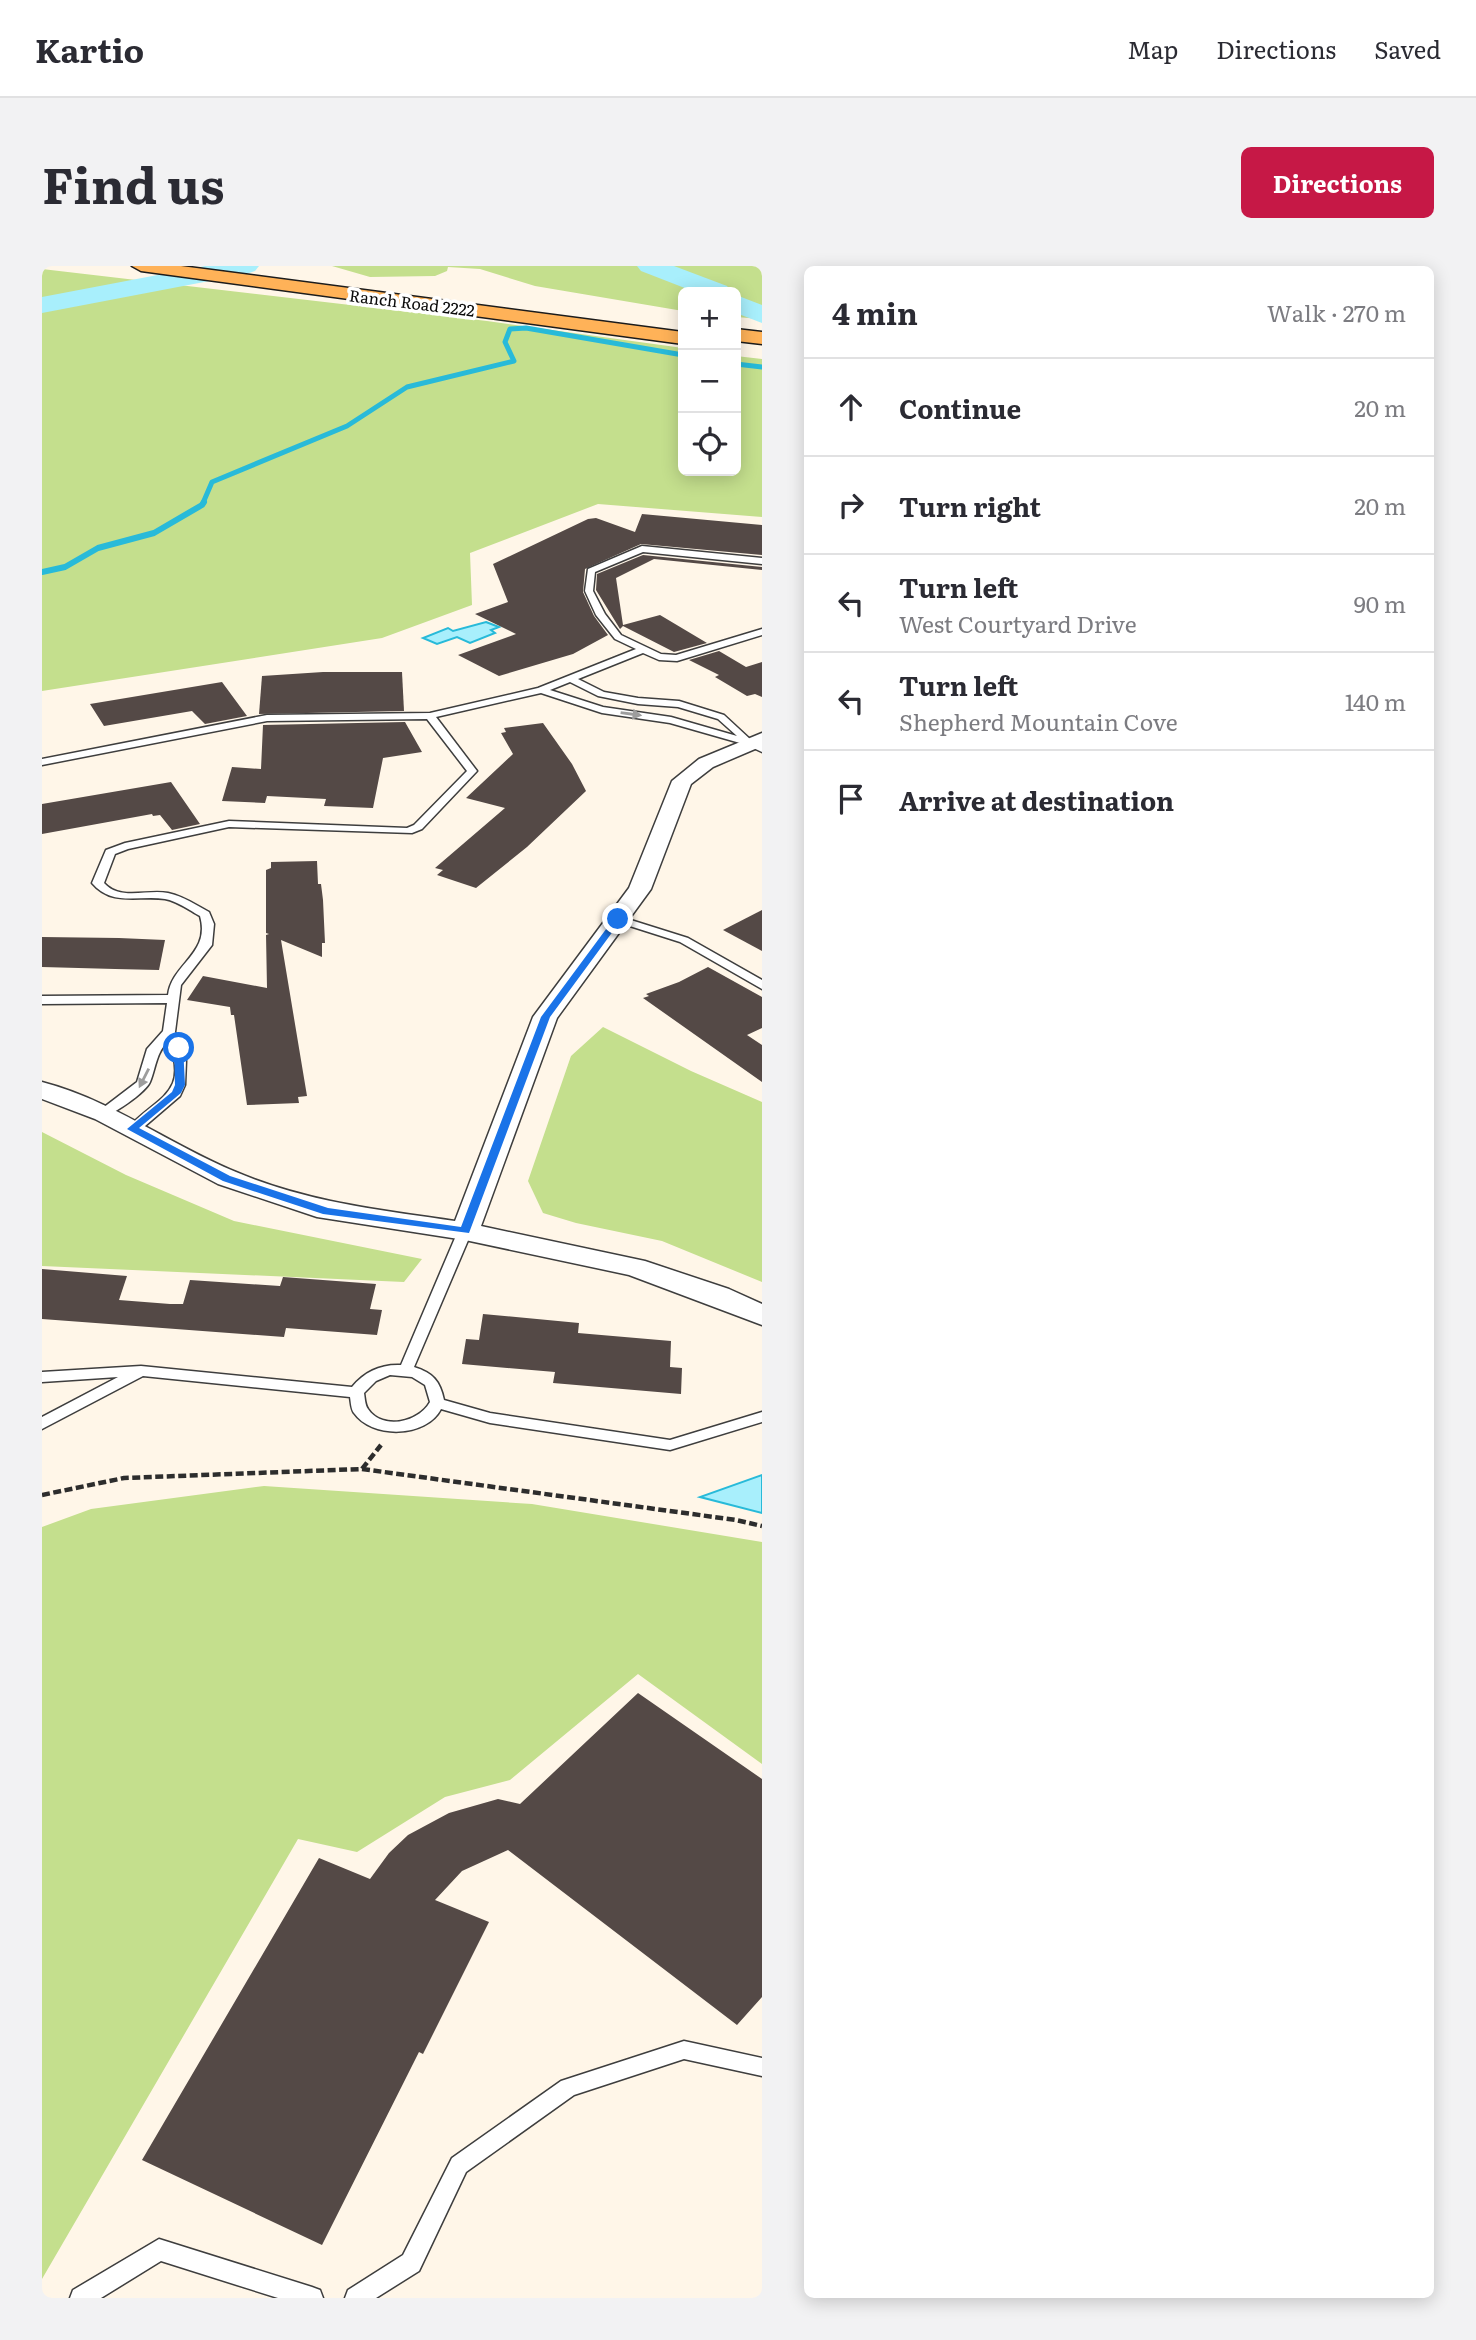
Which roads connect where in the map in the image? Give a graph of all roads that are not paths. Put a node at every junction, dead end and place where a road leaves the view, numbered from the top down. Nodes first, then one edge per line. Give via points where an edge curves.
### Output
1 (141, 266) edge
2 (210, 266) edge
3 (678, 327) edge
4 (741, 336) edge
5 (678, 337) edge
6 (762, 338) edge
7 (741, 346) edge
8 (762, 348) edge
9 (762, 561) edge
10 (762, 632) edge
11 (642, 650) junction
12 (570, 678) junction
13 (541, 690) junction
14 (608, 695) junction
15 (591, 707) junction
16 (430, 716) junction
17 (758, 744) edge
18 (42, 762) edge
19 (618, 919) junction
20 (762, 985) edge
21 (173, 999) junction
22 (42, 1000) edge
23 (169, 1032) junction
24 (42, 1090) edge
25 (104, 1114) junction
26 (132, 1129) junction
27 (465, 1231) junction
28 (762, 1315) edge
29 (406, 1370) junction
30 (141, 1371) junction
31 (42, 1377) edge
32 (356, 1393) junction
33 (437, 1403) junction
34 (762, 1417) edge
35 (42, 1424) edge
36 (762, 2067) edge
37 (81, 2298) edge
38 (312, 2298) edge
39 (356, 2298) edge

1 - 5 main road, Ranch Road 2222
2 - 3 main road, Ranch Road 2222
4 - 6 main road
7 - 8 main road
9 - 11 lane via 642,549 591,571 589,591 601,615 618,637
10 - 11 lane via 677,658
11 - 12 lane
12 - 13 lane
12 - 14 lane
13 - 15 lane
13 - 16 lane
14 - 15 lane
14 - 17 lane via 679,705 721,717
15 -> 17 lane via 671,720
16 - 18 lane via 267,718
16 - 21 lane via 472,771 418,827 408,831 229,824 110,852 98,883 101,888 117,895 164,896 205,914 206,945 175,985
17 - 19 street via 706,763 682,781 640,889
19 - 20 lane via 684,940
19 - 27 street via 545,1017
21 - 22 lane
21 - 23 lane
23 -> 25 lane via 153,1049 144,1084
23 - 26 lane via 179,1048 180,1085
24 - 25 street
25 - 26 street
26 - 27 street via 227,1178 327,1211
27 - 28 street via 635,1266
27 - 29 lane
29 - 32 lane via 374,1374
29 - 33 lane via 431,1382
30 - 31 lane
30 - 32 lane
30 - 35 lane
32 - 33 lane via 364,1416 383,1425 417,1423
33 - 34 lane via 490,1418 670,1445
36 - 39 lane via 684,2050 568,2088 458,2165 411,2263
37 - 38 lane via 159,2250

